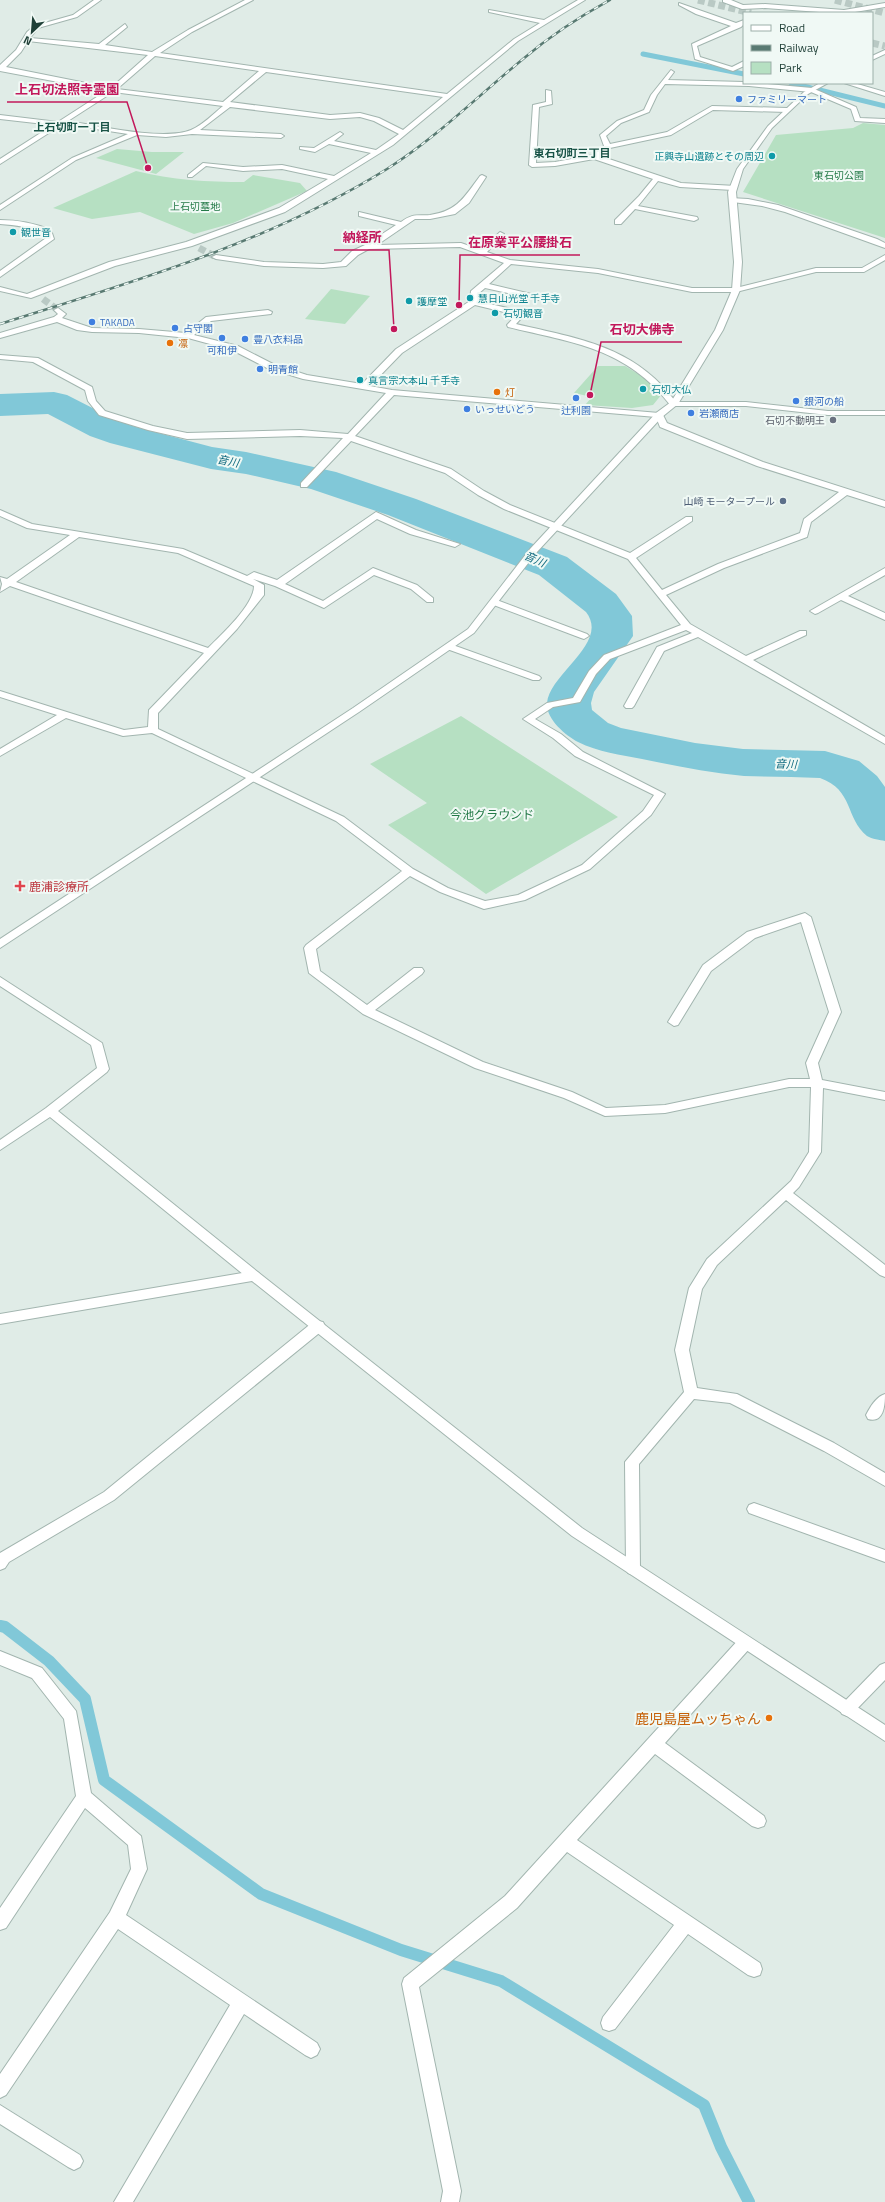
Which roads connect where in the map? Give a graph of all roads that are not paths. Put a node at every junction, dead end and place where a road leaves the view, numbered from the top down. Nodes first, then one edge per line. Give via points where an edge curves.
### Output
1 (98, 0) edge
2 (250, 0) edge
3 (582, 0) edge
4 (728, 0) edge
5 (681, 4) dead end
6 (885, 5) edge
7 (778, 7) junction
8 (491, 11) dead end
9 (766, 12) edge
10 (816, 12) edge
11 (544, 22) junction
12 (743, 22) edge
13 (736, 25) junction
14 (125, 26) dead end
15 (743, 28) edge
16 (25, 39) junction
17 (100, 46) junction
18 (885, 52) edge
19 (153, 54) junction
20 (873, 58) edge
21 (743, 64) edge
22 (0, 69) edge
23 (265, 69) junction
24 (671, 72) dead end
25 (663, 82) junction
26 (743, 84) edge
27 (749, 84) edge
28 (823, 84) edge
29 (850, 84) edge
30 (112, 90) junction
31 (812, 90) junction
32 (548, 91) dead end
33 (885, 94) edge
34 (449, 96) junction
35 (227, 104) junction
36 (787, 110) junction
37 (0, 117) edge
38 (885, 121) edge
39 (60, 123) junction
40 (192, 132) junction
41 (136, 133) junction
42 (403, 133) junction
43 (340, 134) dead end
44 (281, 136) dead end
45 (329, 142) junction
46 (608, 146) junction
47 (302, 148) dead end
48 (378, 152) junction
49 (216, 155) dead end
50 (595, 157) junction
51 (0, 162) edge
52 (205, 164) junction
53 (190, 176) dead end
54 (482, 177) dead end
55 (334, 178) junction
56 (656, 179) junction
57 (733, 188) junction
58 (733, 200) junction
59 (633, 207) junction
60 (0, 208) edge
61 (362, 214) dead end
62 (694, 220) dead end
63 (0, 222) edge
64 (618, 222) dead end
65 (401, 224) junction
66 (500, 234) dead end
67 (189, 244) junction
68 (885, 246) edge
69 (368, 247) junction
70 (199, 248) tunnel mouth
71 (482, 253) junction
72 (216, 257) tunnel mouth
73 (885, 257) edge
74 (509, 262) junction
75 (0, 275) edge
76 (80, 275) junction
77 (483, 285) junction
78 (0, 289) edge
79 (736, 290) junction
80 (42, 299) dead end
81 (541, 299) dead end
82 (474, 302) junction
83 (58, 310) dead end
84 (268, 312) dead end
85 (57, 319) junction
86 (0, 336) edge
87 (188, 336) junction
88 (0, 357) edge
89 (364, 387) junction
90 (392, 392) junction
91 (674, 404) junction
92 (885, 413) edge
93 (659, 415) junction
94 (350, 437) junction
95 (304, 485) dead end
96 (844, 492) junction
97 (885, 504) edge
98 (0, 513) edge
99 (689, 519) dead end
100 (556, 526) junction
101 (76, 535) junction
102 (455, 544) dead end
103 (631, 557) junction
104 (885, 571) edge
105 (0, 580) edge
106 (248, 580) junction
107 (10, 583) junction
108 (278, 584) junction
109 (0, 589) edge
110 (660, 594) junction
111 (842, 596) junction
112 (430, 600) dead end
113 (494, 602) junction
114 (815, 611) dead end
115 (885, 617) edge
116 (687, 626) junction
117 (699, 633) junction
118 (803, 633) dead end
119 (584, 636) dead end
120 (450, 646) junction
121 (210, 652) junction
122 (746, 660) junction
123 (536, 678) dead end
124 (0, 694) edge
125 (629, 706) dead end
126 (64, 715) junction
127 (153, 730) junction
128 (885, 741) edge
129 (0, 753) edge
130 (253, 776) junction
131 (409, 871) junction
132 (0, 944) edge
133 (418, 971) dead end
134 (0, 981) edge
135 (367, 1010) junction
136 (674, 1022) dead end
137 (817, 1083) junction
138 (885, 1096) edge
139 (50, 1111) junction
140 (0, 1146) edge
141 (785, 1193) junction
142 (885, 1272) edge
143 (254, 1276) junction
144 (0, 1319) edge
145 (318, 1326) junction
146 (691, 1393) junction
147 (885, 1399) edge
148 (873, 1415) dead end
149 (885, 1480) edge
150 (754, 1509) dead end
151 (885, 1556) edge
152 (0, 1564) edge
153 (633, 1569) junction
154 (745, 1643) junction
155 (0, 1658) edge
156 (885, 1670) edge
157 (847, 1709) junction
158 (885, 1734) edge
159 (654, 1744) junction
160 (84, 1797) junction
161 (758, 1821) dead end
162 (566, 1842) junction
163 (116, 1918) junction
164 (0, 1922) edge
165 (686, 1923) junction
166 (754, 1969) dead end
167 (241, 2003) junction
168 (609, 2023) dead end
169 (311, 2050) dead end
170 (0, 2089) edge
171 (0, 2114) edge
172 (74, 2161) dead end
173 (123, 2202) edge
174 (450, 2202) edge

1 - 16 street via 75,16 36,27
2 - 19 street via 190,31
3 - 11 street
4 - 7 street via 725,1 742,7
5 - 13 street via 698,13
6 - 10 street via 844,12
7 - 9 street
7 - 10 street
8 - 11 street
11 - 34 street via 516,40
12 - 13 street
13 - 15 street
13 - 21 street via 694,45 697,58 733,69
14 - 17 street
16 - 17 street
16 - 22 street via 19,51
17 - 19 street
18 - 20 street
19 - 23 street
19 - 30 street
22 - 30 street
23 - 34 street
23 - 35 street
24 - 25 street
25 - 26 street
25 - 46 street via 647,112 619,122 602,136
27 - 31 street
28 - 31 street
29 - 33 street
30 - 35 street
30 - 39 street
31 - 36 street
31 - 38 street via 854,108 857,120
32 - 50 street via 549,104 536,105 532,166
34 - 42 street
35 - 40 street
35 - 42 street via 330,118 348,114 366,115
36 - 46 street via 712,108 668,134
36 - 57 street via 770,127 740,169
37 - 39 street
39 - 41 street
39 - 51 street
40 - 41 street
40 - 44 street
41 - 60 street via 74,159
42 - 48 street
43 - 45 street
45 - 47 street via 315,150
45 - 48 street
46 - 50 street
48 - 55 street
49 - 52 street
50 - 56 street
52 - 53 street
52 - 55 street via 243,168 282,167
54 - 65 street via 466,201 452,212 430,217 413,217
55 - 67 street via 282,210
56 - 57 street via 680,185
56 - 59 street
57 - 58 street
58 - 68 street via 778,206 840,230 875,240
58 - 79 street via 738,262
59 - 62 street
59 - 64 street
61 - 65 street
63 - 75 street via 18,223 41,229 48,232 50,239
65 - 69 street
66 - 71 street
67 - 70 street
67 - 76 street
69 - 71 street via 460,245
69 - 72 street via 355,253 343,264 323,266 264,264
71 - 74 street
73 - 79 street via 864,270 816,270
74 - 77 street
74 - 79 street via 598,272 692,290
76 - 78 street via 28,296
76 - 80 street via 70,286
77 - 81 street
77 - 82 street via 474,293
79 - 91 street via 719,330
82 - 89 street via 399,350
82 - 91 street via 521,314 511,325 585,344 632,362 648,373 666,391
83 - 85 street via 62,314
84 - 87 street via 209,319
85 - 86 street
85 - 87 street via 80,328
87 - 89 street via 235,348 284,371
88 - 94 street via 35,360 89,389 92,401 102,413 150,428 187,436 300,433
89 - 90 street
90 - 93 street
90 - 94 street
91 - 92 street via 753,405 828,413
91 - 93 street
93 - 96 street via 663,425 760,464
93 - 100 street
94 - 95 street
94 - 100 street via 448,471 481,493
96 - 97 street
96 - 110 street via 807,521 804,535 721,566
98 - 101 street via 30,526
99 - 103 street
100 - 103 street
100 - 113 street via 533,551
101 - 106 street via 180,551
101 - 107 street
102 - 108 street via 413,532 376,515
103 - 110 street
104 - 111 street
105 - 107 street
106 - 108 street via 254,575
106 - 121 street via 260,585 259,595
107 - 109 street
107 - 121 street
108 - 112 street via 324,606 373,571 414,587
110 - 116 street
111 - 114 street
111 - 115 street
113 - 119 street
113 - 120 street via 471,631
116 - 117 street
116 - 131 street via 607,657 592,673 577,700 550,705 528,719 557,736 579,754 660,794 647,813 586,867 521,898 484,904 444,890
117 - 122 street
117 - 125 street via 660,649
118 - 122 street
120 - 123 street
120 - 130 street
121 - 127 street via 153,712
122 - 128 street
124 - 126 street
126 - 127 street via 123,733
126 - 129 street
127 - 130 street via 208,758
130 - 131 street via 340,819
130 - 132 street
131 - 135 street via 310,948 316,973
133 - 135 street
134 - 139 street via 96,1043 103,1068
135 - 137 street via 479,1065 568,1095 605,1112 665,1109 789,1083
136 - 137 street via 706,968 751,935 805,917 835,1012 812,1063
137 - 138 street
137 - 141 street via 815,1152 795,1184
139 - 140 street
139 - 143 street
141 - 142 street
141 - 146 street via 712,1262 696,1288 682,1350
143 - 144 street
143 - 145 street
145 - 152 street via 109,1496 4,1558
145 - 153 street via 577,1532
146 - 149 street via 732,1398 829,1447
146 - 153 street via 632,1462
147 - 148 street
150 - 151 street
153 - 154 street
154 - 157 street
154 - 159 street
155 - 160 street via 37,1673 72,1716
156 - 157 street
157 - 158 street
159 - 161 street
159 - 162 street
160 - 163 street via 135,1841 139,1869
160 - 164 street
162 - 165 street
162 - 174 street via 511,1902 410,1984 452,2191
163 - 167 street
163 - 170 street
165 - 166 street
165 - 168 street
167 - 169 street
167 - 173 street
171 - 172 street

